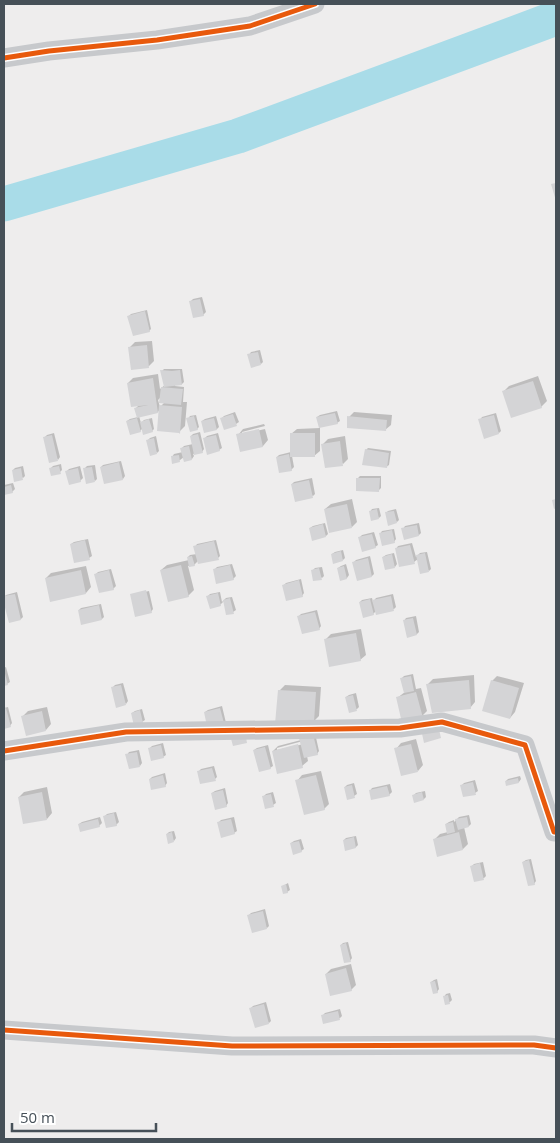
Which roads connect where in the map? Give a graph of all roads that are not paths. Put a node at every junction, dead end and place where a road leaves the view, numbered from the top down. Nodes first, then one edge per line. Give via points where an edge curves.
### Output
1 (315, 4) edge
2 (4, 58) edge
3 (4, 750) edge
4 (556, 832) edge
5 (4, 1030) edge
6 (556, 1048) edge

1 - 2 street via 250,26
3 - 4 street via 126,732 400,728 442,722 525,745
5 - 6 street via 232,1046 534,1045

